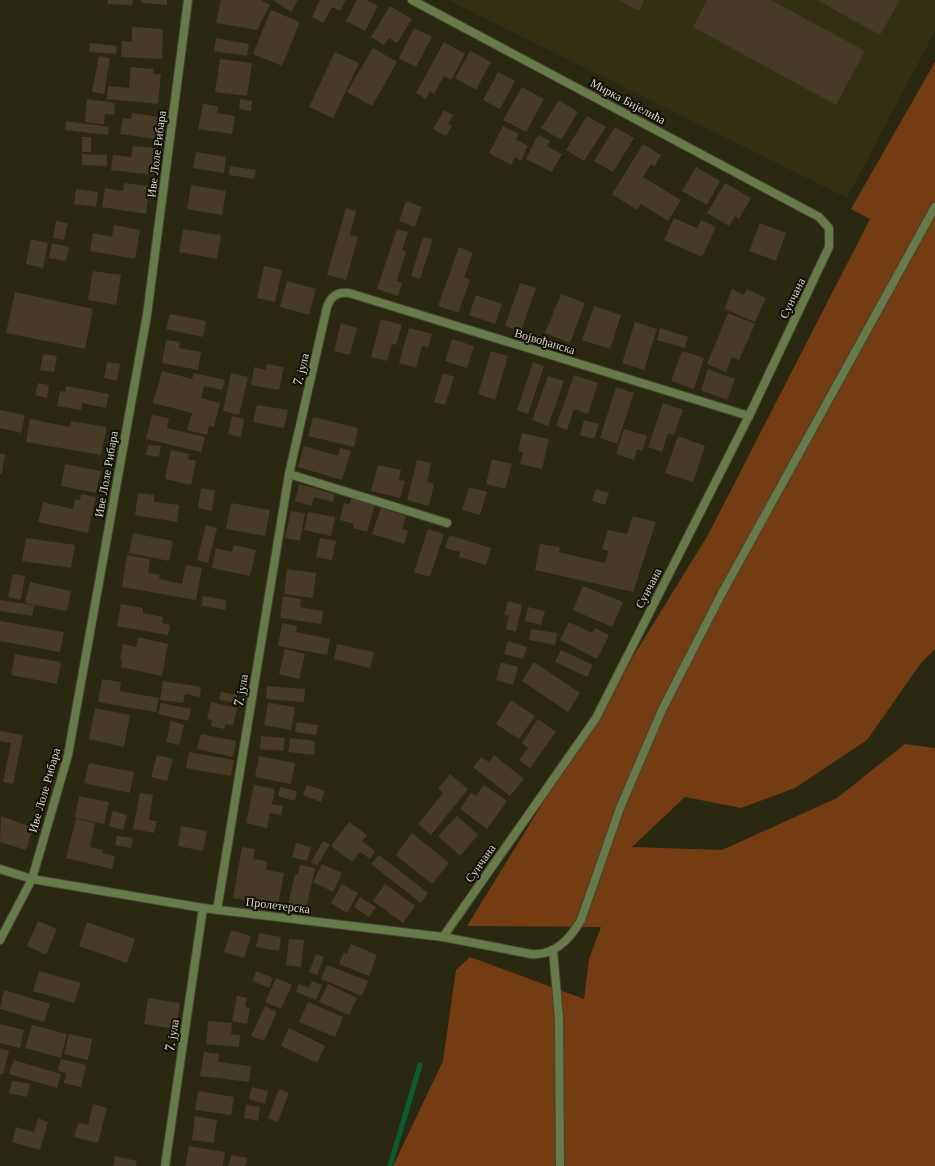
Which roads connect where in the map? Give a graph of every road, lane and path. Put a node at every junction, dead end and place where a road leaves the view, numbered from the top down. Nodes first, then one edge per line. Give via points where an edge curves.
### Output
1 (188, 0) edge
2 (412, 0) edge
3 (935, 207) edge
4 (829, 228) joint
5 (335, 295) joint
6 (748, 416) junction
7 (289, 474) junction
8 (447, 523) dead end
9 (0, 869) edge
10 (32, 879) junction
11 (204, 908) junction
12 (217, 910) junction
13 (443, 937) junction
14 (0, 940) edge
15 (554, 950) junction
16 (165, 1166) edge
17 (560, 1166) edge

1 - 10 street, Иве Лоле Рибара via 145,323 68,756
2 - 4 street, Мирка Бијелића via 819,217
3 - 15 street via 722,593 662,710 620,808 581,920 572,935
4 - 6 street, Сунчана via 829,247
5 - 6 street, Војвођанска via 349,293
5 - 7 street, 7. јула via 327,307
6 - 13 street, Сунчана via 596,718
7 - 8 street
7 - 12 street, 7. јула
9 - 10 street, Пролетерска
10 - 11 street, Пролетерска
10 - 14 street, Иве Лоле Рибара
11 - 12 street, Пролетерска
11 - 16 street, 7. јула
12 - 13 street, Пролетерска
13 - 15 street, Пролетерска via 531,954 541,955
15 - 17 street via 559,1019

